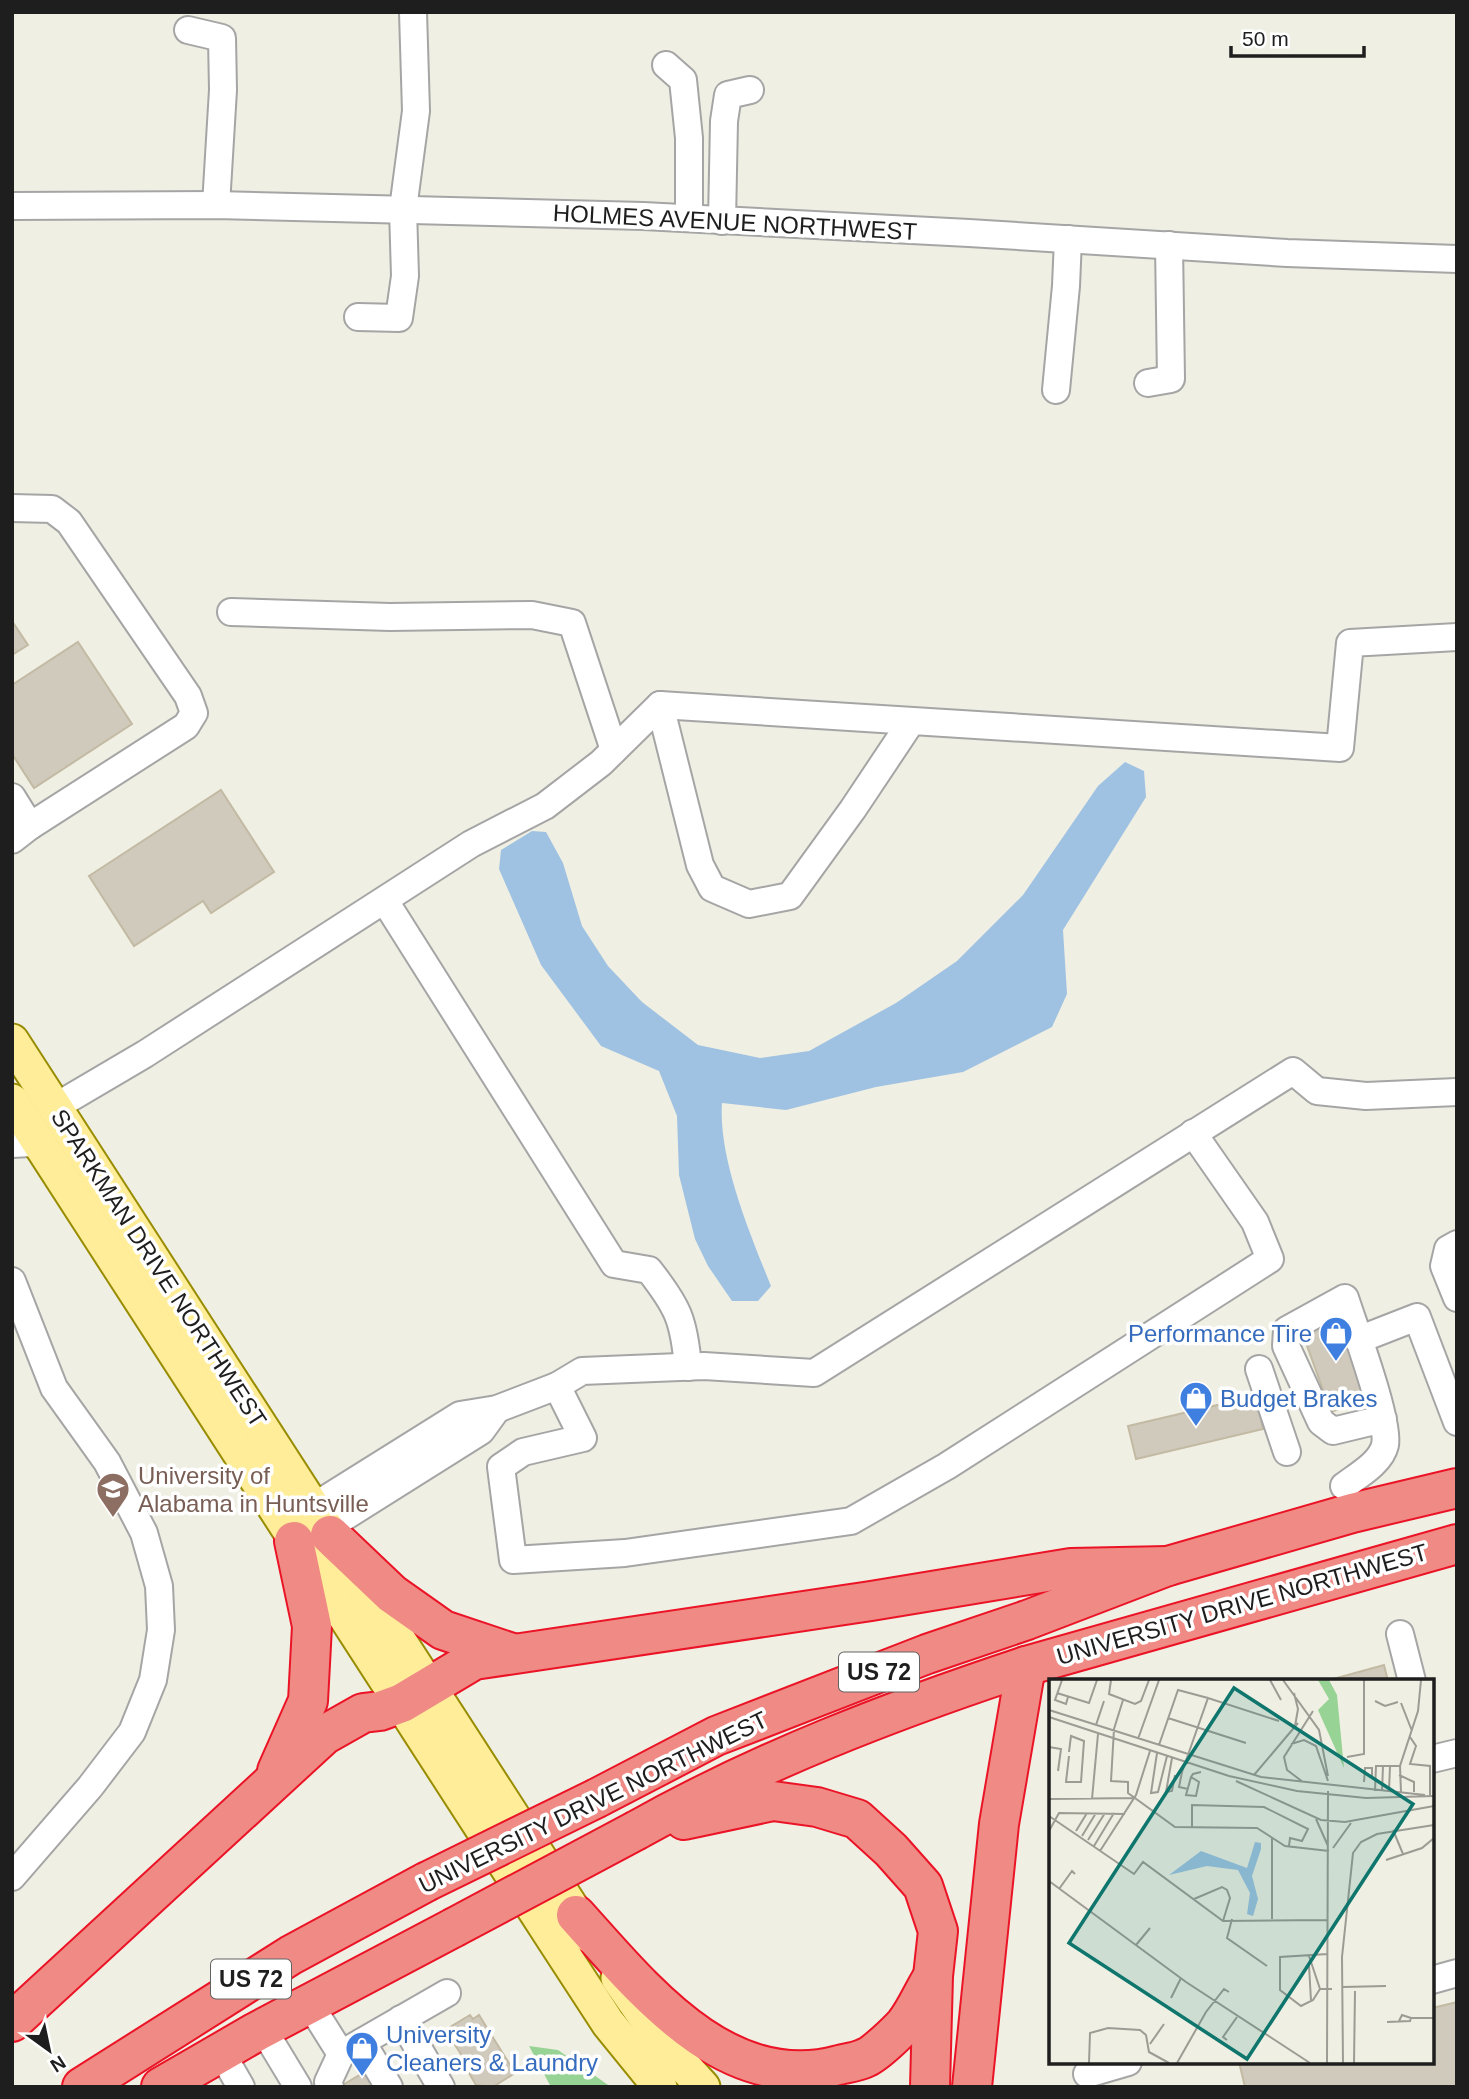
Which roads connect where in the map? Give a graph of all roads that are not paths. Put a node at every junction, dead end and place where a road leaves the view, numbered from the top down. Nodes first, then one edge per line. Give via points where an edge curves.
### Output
1 (413, 12) edge
2 (188, 30) dead end
3 (666, 65) dead end
4 (750, 90) dead end
5 (216, 205) junction
6 (12, 206) edge
7 (403, 209) junction
8 (689, 218) junction
9 (722, 221) junction
10 (1068, 239) junction
11 (1170, 245) junction
12 (1457, 259) edge
13 (358, 317) dead end
14 (1148, 383) dead end
15 (1056, 390) dead end
16 (12, 508) edge
17 (231, 612) dead end
18 (1457, 637) edge
19 (660, 705) junction
20 (911, 722) junction
21 (614, 750) junction
22 (12, 797) edge
23 (21, 833) edge
24 (385, 901) junction
25 (12, 1041) edge
26 (1457, 1092) edge
27 (12, 1101) edge
28 (55, 1107) junction
29 (1193, 1133) junction
30 (27, 1145) edge
31 (1457, 1244) edge
32 (12, 1281) edge
33 (1457, 1298) edge
34 (1358, 1340) junction
35 (688, 1367) junction
36 (1259, 1369) dead end
37 (557, 1386) junction
38 (1456, 1415) edge
39 (1383, 1419) junction
40 (1287, 1452) dead end
41 (1343, 1486) dead end
42 (1457, 1488) edge
43 (307, 1531) junction
44 (1457, 1544) edge
45 (1168, 1566) junction
46 (1400, 1634) dead end
47 (514, 1654) junction
48 (1026, 1666) junction
49 (1411, 1679) edge
50 (416, 1694) junction
51 (1457, 1753) edge
52 (1434, 1759) edge
53 (270, 1785) junction
54 (638, 1830) junction
55 (13, 1874) edge
56 (576, 1915) junction
57 (291, 1955) junction
58 (1457, 1973) edge
59 (933, 1976) junction
60 (1434, 1979) edge
61 (447, 1993) dead end
62 (309, 2003) junction
63 (401, 2019) junction
64 (12, 2022) edge
65 (263, 2029) junction
66 (351, 2048) junction
67 (221, 2052) junction
68 (1121, 2064) edge
69 (1087, 2074) dead end
70 (174, 2083) edge
71 (82, 2087) edge
72 (117, 2087) edge
73 (242, 2087) edge
74 (298, 2087) edge
75 (330, 2087) edge
76 (389, 2087) edge
77 (441, 2087) edge
78 (660, 2087) edge
79 (704, 2087) edge
80 (930, 2087) edge
81 (972, 2087) edge

1 - 7 street via 416,111
2 - 5 street via 222,38
3 - 8 street via 683,80
4 - 9 street via 728,95
5 - 6 street, HOLMES AVENUE NORTHWEST
5 - 7 street, HOLMES AVENUE NORTHWEST
7 - 8 street, HOLMES AVENUE NORTHWEST
7 - 13 street via 405,276 398,318
8 - 9 street, HOLMES AVENUE NORTHWEST
9 - 10 street, HOLMES AVENUE NORTHWEST
10 - 11 street, HOLMES AVENUE NORTHWEST
10 - 15 street
11 - 12 street, HOLMES AVENUE NORTHWEST
11 - 14 street via 1171,379
16 - 23 street via 52,509 69,522 188,696 194,713 186,726
17 - 21 street via 532,615 572,623
18 - 20 street via 1350,643 1340,748
19 - 20 street
19 - 20 street via 700,865 712,888 749,904 790,896
19 - 21 street
21 - 24 street via 545,806 471,844
22 - 23 street
24 - 28 street
24 - 35 street via 614,1264 649,1270 670,1297 685,1331
25 - 28 main road, SPARKMAN DRIVE NORTHWEST
26 - 29 street via 1366,1096 1318,1091 1293,1071
27 - 30 main road, SPARKMAN DRIVE NORTHWEST
28 - 43 main road, SPARKMAN DRIVE NORTHWEST
29 - 35 street via 814,1373
29 - 37 street via 1255,1222 1270,1259 947,1466 851,1521 625,1553 513,1560 502,1467 523,1452 583,1438
30 - 43 main road, SPARKMAN DRIVE NORTHWEST
31 - 33 street via 1448,1250 1444,1266
32 - 55 street via 54,1388 107,1462 144,1533 159,1586 161,1630 153,1680 132,1732
34 - 38 street via 1417,1317
34 - 39 street
34 - 39 street via 1345,1298 1287,1330 1286,1346 1321,1422 1334,1431
35 - 37 street via 582,1371
36 - 40 street
37 - 43 street via 497,1409 481,1431
39 - 41 street via 1385,1445 1373,1464
42 - 45 highway, UNIVERSITY DRIVE NORTHWEST / US 72
43 - 47 highway via 443,1630
43 - 50 main road, SPARKMAN DRIVE NORTHWEST
43 - 53 highway via 312,1626 308,1700
44 - 48 highway, UNIVERSITY DRIVE NORTHWEST / US 72
45 - 47 highway via 1071,1568
45 - 57 highway, UNIVERSITY DRIVE NORTHWEST / US 72, bridge via 716,1736
46 - 49 street
47 - 50 highway via 474,1660
48 - 54 highway, UNIVERSITY DRIVE NORTHWEST / US 72 via 814,1744 690,1800
48 - 81 highway via 999,1824
50 - 53 highway via 380,1711 363,1713 324,1735
50 - 56 main road, SPARKMAN DRIVE NORTHWEST
50 - 78 main road, SPARKMAN DRIVE NORTHWEST via 608,2023
51 - 52 street
53 - 64 highway
54 - 59 highway via 773,1801 857,1819 923,1886 938,1931
54 - 62 highway, UNIVERSITY DRIVE NORTHWEST / US 72, bridge
56 - 59 highway via 647,1993 693,2032 736,2057 776,2070 821,2070 867,2058 905,2024
56 - 79 main road, SPARKMAN DRIVE NORTHWEST via 664,2044
57 - 71 highway, UNIVERSITY DRIVE NORTHWEST / US 72
57 - 72 highway, US 72 via 275,1979 258,1993
58 - 60 street
59 - 80 highway
61 - 63 street
62 - 65 highway, UNIVERSITY DRIVE NORTHWEST / US 72
62 - 66 street
63 - 66 street
63 - 77 street
65 - 67 highway, UNIVERSITY DRIVE NORTHWEST / US 72
65 - 74 street
66 - 75 street via 328,2082
66 - 76 street
67 - 70 highway, UNIVERSITY DRIVE NORTHWEST / US 72
67 - 73 street
68 - 69 street

